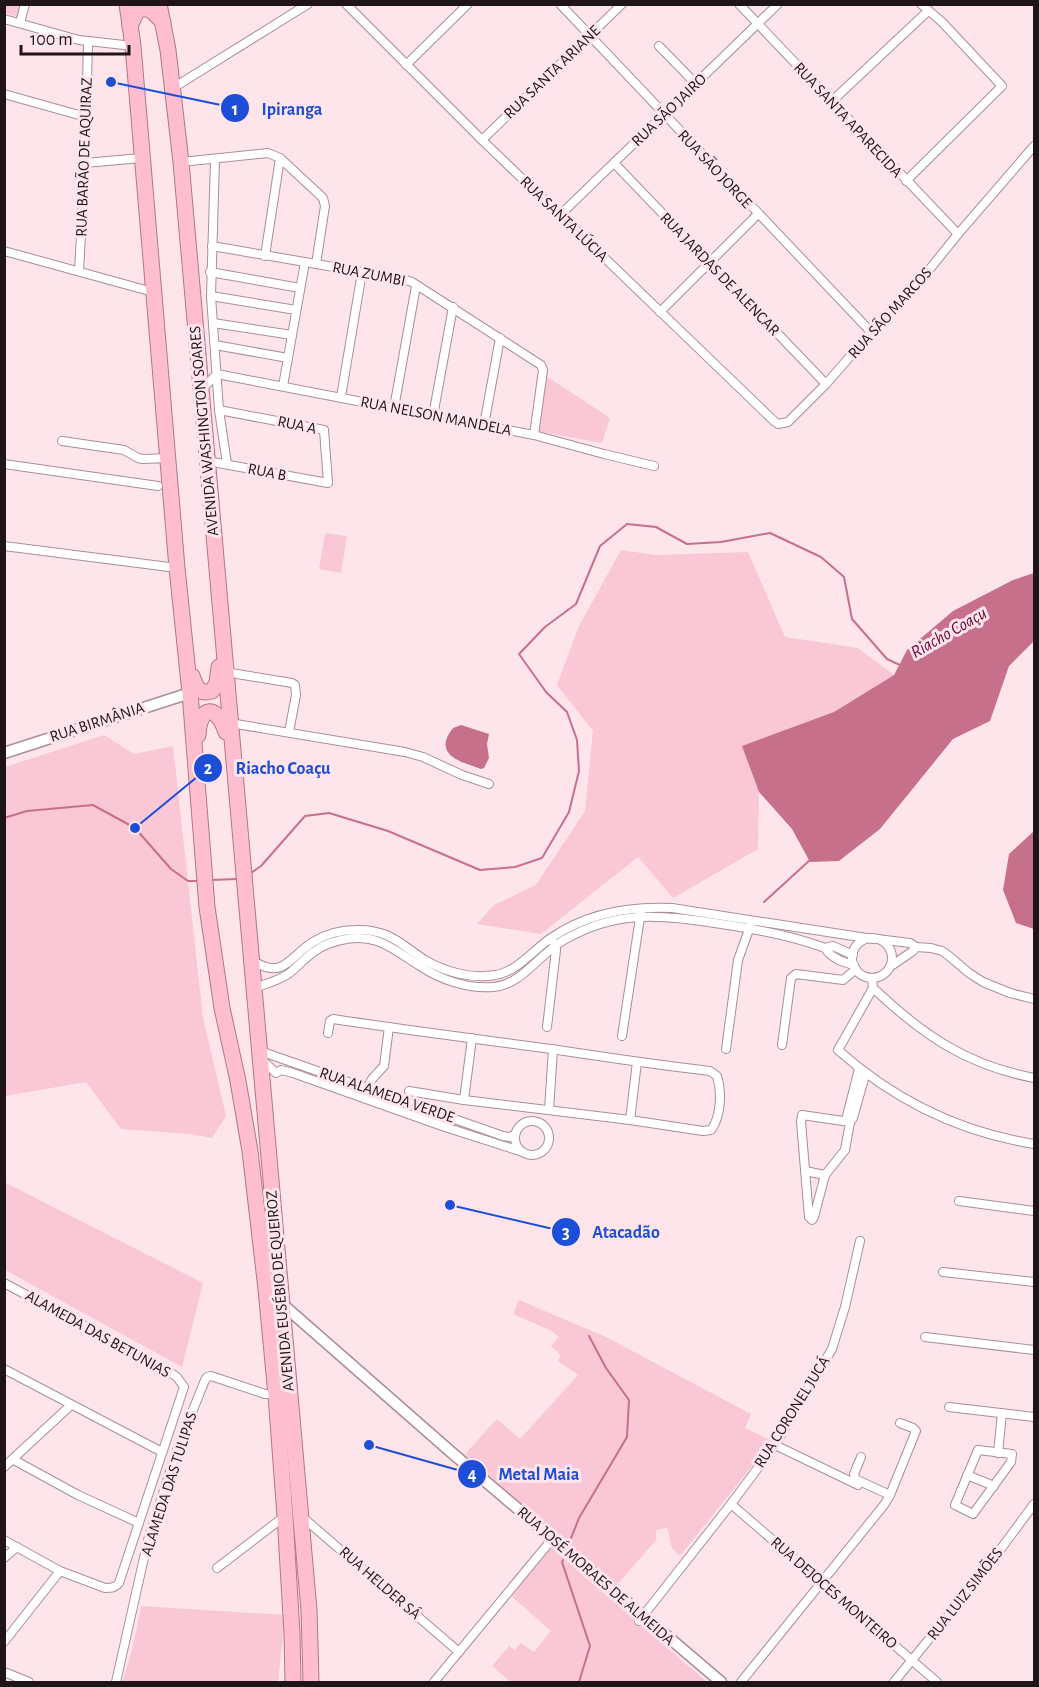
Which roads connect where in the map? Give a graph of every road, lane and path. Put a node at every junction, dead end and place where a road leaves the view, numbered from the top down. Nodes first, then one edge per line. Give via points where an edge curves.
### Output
1 (26, 4) edge
2 (127, 4) edge
3 (159, 4) edge
4 (308, 4) edge
5 (346, 4) edge
6 (468, 4) edge
7 (560, 4) edge
8 (622, 4) edge
9 (738, 4) edge
10 (778, 4) edge
11 (924, 8) edge
12 (4, 19) edge
13 (163, 22) junction
14 (20, 24) junction
15 (757, 24) junction
16 (130, 26) junction
17 (590, 36) junction
18 (87, 42) junction
19 (133, 46) junction
20 (659, 46) dead end
21 (406, 65) junction
22 (696, 84) junction
23 (173, 88) junction
24 (4, 94) edge
25 (831, 102) junction
26 (664, 115) junction
27 (86, 117) junction
28 (482, 140) junction
29 (1035, 146) edge
30 (141, 158) junction
31 (280, 158) junction
32 (215, 159) junction
33 (181, 162) junction
34 (85, 163) junction
35 (614, 163) junction
36 (906, 181) junction
37 (758, 214) junction
38 (560, 215) junction
39 (958, 234) junction
40 (212, 246) junction
41 (4, 251) edge
42 (265, 256) junction
43 (304, 262) junction
44 (709, 263) junction
45 (316, 264) junction
46 (79, 272) junction
47 (210, 272) junction
48 (362, 272) junction
49 (416, 286) junction
50 (300, 288) junction
51 (153, 292) junction
52 (211, 296) junction
53 (453, 308) junction
54 (296, 310) junction
55 (660, 312) junction
56 (213, 323) junction
57 (871, 332) junction
58 (292, 335) junction
59 (500, 338) junction
60 (215, 345) junction
61 (288, 358) junction
62 (198, 364) junction
63 (216, 364) junction
64 (217, 374) junction
65 (826, 384) junction
66 (199, 386) junction
67 (283, 386) junction
68 (341, 397) junction
69 (394, 408) junction
70 (219, 410) junction
71 (433, 416) junction
72 (788, 422) joint
73 (484, 425) junction
74 (534, 435) junction
75 (62, 441) dead end
76 (168, 458) junction
77 (207, 461) junction
78 (4, 464) edge
79 (227, 464) junction
80 (654, 466) dead end
81 (328, 483) joint
82 (158, 486) dead end
83 (4, 546) edge
84 (177, 568) junction
85 (223, 654) junction
86 (187, 658) junction
87 (225, 672) junction
88 (190, 693) junction
89 (230, 723) junction
90 (289, 732) junction
91 (231, 747) junction
92 (195, 748) junction
93 (4, 753) edge
94 (489, 784) dead end
95 (246, 899) joint
96 (641, 912) junction
97 (751, 924) junction
98 (822, 930) junction
99 (851, 934) junction
100 (875, 939) junction
101 (553, 942) junction
102 (822, 946) junction
103 (916, 947) junction
104 (252, 960) junction
105 (850, 961) junction
106 (518, 964) junction
107 (891, 966) junction
108 (508, 971) junction
109 (525, 972) junction
110 (476, 976) junction
111 (491, 976) junction
112 (872, 978) junction
113 (514, 981) junction
114 (474, 986) junction
115 (492, 987) junction
116 (254, 988) junction
117 (873, 988) junction
118 (1035, 999) edge
119 (389, 1027) junction
120 (547, 1027) dead end
121 (328, 1033) dead end
122 (622, 1036) dead end
123 (472, 1038) junction
124 (782, 1045) dead end
125 (554, 1049) junction
126 (726, 1049) dead end
127 (260, 1055) junction
128 (637, 1062) junction
129 (859, 1069) junction
130 (867, 1074) junction
131 (1035, 1078) edge
132 (367, 1088) junction
133 (408, 1091) dead end
134 (363, 1098) junction
135 (464, 1100) junction
136 (549, 1110) junction
137 (630, 1120) junction
138 (850, 1122) junction
139 (515, 1135) junction
140 (1035, 1143) edge
141 (523, 1152) junction
142 (805, 1171) junction
143 (825, 1175) junction
144 (959, 1201) dead end
145 (1035, 1211) edge
146 (860, 1241) dead end
147 (943, 1272) dead end
148 (1035, 1282) edge
149 (4, 1283) edge
150 (281, 1303) junction
151 (284, 1327) junction
152 (925, 1337) dead end
153 (1035, 1350) edge
154 (335, 1355) junction
155 (4, 1369) edge
156 (288, 1381) junction
157 (276, 1395) junction
158 (72, 1405) junction
159 (949, 1407) dead end
160 (1002, 1413) junction
161 (1035, 1417) edge
162 (900, 1423) dead end
163 (775, 1445) junction
164 (162, 1452) junction
165 (998, 1453) junction
166 (861, 1457) dead end
167 (14, 1460) junction
168 (4, 1467) edge
169 (968, 1475) junction
170 (994, 1486) junction
171 (889, 1497) junction
172 (1035, 1503) edge
173 (731, 1504) junction
174 (293, 1515) junction
175 (139, 1523) junction
176 (4, 1540) edge
177 (550, 1541) junction
178 (17, 1548) junction
179 (4, 1558) edge
180 (217, 1568) dead end
181 (60, 1571) junction
182 (820, 1583) junction
183 (641, 1618) junction
184 (292, 1633) junction
185 (4, 1642) edge
186 (459, 1652) junction
187 (912, 1661) junction
188 (4, 1671) edge
189 (27, 1682) edge
190 (116, 1683) edge
191 (286, 1683) edge
192 (293, 1683) edge
193 (311, 1683) edge
194 (434, 1683) edge
195 (711, 1683) edge
196 (721, 1683) edge
197 (741, 1683) edge
198 (894, 1683) edge
199 (937, 1683) edge

1 - 14 street
2 - 16 highway
3 - 13 highway, AVENIDA WASHINGTON SOARES
4 - 23 street
5 - 21 street, RUA SANTA LÚCIA
6 - 21 street
7 - 17 street, RUA SÃO JORGE
8 - 17 street, RUA SANTA ARIANE
9 - 15 street, RUA SANTA APARECIDA
10 - 15 street, RUA SÃO JAIRO
11 - 25 street
11 - 36 street via 1002,86
12 - 14 street
13 - 16 highway via 152,11 142,8
13 - 23 highway, AVENIDA WASHINGTON SOARES
14 - 18 street
15 - 22 street, RUA SÃO JAIRO
15 - 25 street, RUA SANTA APARECIDA
16 - 19 highway
17 - 26 street, RUA SÃO JORGE
17 - 28 street, RUA SANTA ARIANE
18 - 19 street
18 - 27 street, RUA BARÃO DE AQUIRAZ
19 - 30 highway
20 - 22 street
21 - 28 street, RUA SANTA LÚCIA
22 - 26 street, RUA SÃO JAIRO
23 - 33 highway, AVENIDA WASHINGTON SOARES
24 - 27 street
25 - 36 street, RUA SANTA APARECIDA
26 - 35 street, RUA SÃO JAIRO
26 - 37 street, RUA SÃO JORGE
27 - 34 street, RUA BARÃO DE AQUIRAZ
28 - 38 street, RUA SANTA LÚCIA
29 - 39 street, RUA SÃO MARCOS
30 - 34 street
30 - 51 highway
31 - 32 street via 264,153
31 - 42 street
31 - 45 street via 323,198
32 - 33 street
32 - 40 street, AVENIDA WASHINGTON SOARES
33 - 62 highway, AVENIDA WASHINGTON SOARES
34 - 46 street, RUA BARÃO DE AQUIRAZ
35 - 38 street, RUA SÃO JAIRO
35 - 44 street, RUA JARDAS DE ALENCAR
36 - 39 street, RUA SANTA APARECIDA
37 - 44 street
37 - 57 street, RUA SÃO JORGE
38 - 55 street, RUA SANTA LÚCIA
39 - 57 street, RUA SÃO MARCOS via 912,291
40 - 42 street, RUA ZUMBI
40 - 47 street, AVENIDA WASHINGTON SOARES
41 - 46 street
42 - 43 street, RUA ZUMBI
43 - 45 street, RUA ZUMBI
43 - 50 street
44 - 55 street
44 - 65 street, RUA JARDAS DE ALENCAR
45 - 48 street, RUA ZUMBI
46 - 51 street
47 - 50 street
47 - 52 street, AVENIDA WASHINGTON SOARES
48 - 49 street, RUA ZUMBI via 403,279
48 - 68 street
49 - 53 street, RUA ZUMBI
49 - 69 street
50 - 54 street
51 - 76 highway
52 - 54 street
52 - 56 street, AVENIDA WASHINGTON SOARES
53 - 59 street, RUA ZUMBI
53 - 71 street
54 - 58 street
55 - 72 street, RUA SANTA LÚCIA via 774,421
56 - 58 street
56 - 60 street, AVENIDA WASHINGTON SOARES
57 - 65 street, RUA SÃO MARCOS
58 - 61 street
59 - 73 street
59 - 74 street, RUA ZUMBI via 543,370
60 - 61 street
60 - 63 street, AVENIDA WASHINGTON SOARES
61 - 67 street
62 - 63 street
62 - 66 highway, AVENIDA WASHINGTON SOARES
63 - 64 street, AVENIDA WASHINGTON SOARES
64 - 66 street via 206,385
64 - 67 street, RUA NELSON MANDELA
64 - 70 street, AVENIDA WASHINGTON SOARES
65 - 72 street, RUA SÃO MARCOS
66 - 77 highway, AVENIDA WASHINGTON SOARES
67 - 68 street, RUA NELSON MANDELA
68 - 69 street, RUA NELSON MANDELA
69 - 71 street, RUA NELSON MANDELA
70 - 79 street, AVENIDA WASHINGTON SOARES
70 - 81 street, RUA A via 324,430
71 - 73 street, RUA NELSON MANDELA
73 - 74 street, RUA NELSON MANDELA
74 - 80 street, RUA NELSON MANDELA
75 - 76 street via 124,450 138,458
76 - 84 highway
77 - 79 street, RUA B
77 - 85 highway, AVENIDA WASHINGTON SOARES
78 - 82 street
79 - 81 street, RUA B
83 - 84 street
84 - 86 highway
85 - 86 highway via 216,686 207,693 196,688
85 - 87 highway, AVENIDA WASHINGTON SOARES
86 - 88 highway
87 - 89 highway, AVENIDA WASHINGTON SOARES
87 - 90 street via 292,682 296,695
88 - 92 highway
88 - 93 street, RUA BIRMÂNIA
89 - 90 street
89 - 91 highway, AVENIDA WASHINGTON SOARES
90 - 94 street via 405,752
91 - 92 highway via 221,719 209,712 199,722
91 - 95 highway, AVENIDA WASHINGTON SOARES
92 - 157 highway, AVENIDA EUSÉBIO DE QUEIROZ via 207,907 250,1151
95 - 104 highway, AVENIDA EUSÉBIO DE QUEIROZ
96 - 97 street
96 - 101 street
96 - 122 street
97 - 98 street
97 - 102 street
97 - 126 street via 738,960
98 - 99 street
98 - 102 street
99 - 100 street
99 - 105 street
100 - 103 street
100 - 105 street via 863,940
100 - 107 street via 886,944 891,952
101 - 106 street
101 - 109 street
101 - 120 street via 556,950
102 - 105 street via 830,955
103 - 107 street
103 - 118 street via 942,951 983,982
104 - 110 street via 267,968 282,967 321,937 366,930 392,937 442,969
104 - 116 highway, AVENIDA EUSÉBIO DE QUEIROZ
105 - 112 street via 863,976
105 - 124 street via 843,980 796,974 791,978
106 - 108 street
106 - 109 street
107 - 112 street via 885,974
108 - 111 street
108 - 113 street
109 - 113 street
110 - 111 street
110 - 114 street
111 - 115 street
112 - 117 street
113 - 115 street
114 - 115 street
114 - 116 street via 429,972 388,945 357,938 325,945 287,975
116 - 127 highway, AVENIDA EUSÉBIO DE QUEIROZ
117 - 129 street via 838,1050
117 - 131 street via 913,1025 952,1050 994,1068
119 - 121 street via 332,1020
119 - 123 street
119 - 132 street via 384,1066
123 - 125 street
123 - 135 street
125 - 128 street
125 - 136 street
127 - 132 street, RUA ALAMEDA VERDE
127 - 134 street, RUA ALAMEDA VERDE via 276,1073 293,1073
127 - 150 highway, AVENIDA EUSÉBIO DE QUEIROZ
128 - 137 street
128 - 137 street via 713,1073 720,1085 718,1115 708,1131
129 - 130 street
129 - 138 street
130 - 138 street
130 - 140 street via 942,1119 996,1137
132 - 134 street
132 - 139 street, RUA ALAMEDA VERDE via 502,1136
133 - 135 street
134 - 141 street, RUA ALAMEDA VERDE
135 - 136 street
136 - 137 street
138 - 142 street via 802,1115
138 - 143 street via 845,1150
139 - 141 street
139 - 141 street via 521,1126 531,1122 541,1124 548,1133 548,1144 541,1152
142 - 143 street
142 - 143 street via 812,1220
144 - 145 street
146 - 163 street, RUA CORONEL JUCÁ via 835,1344
147 - 148 street
149 - 164 street, ALAMEDA DAS BETUNIAS via 177,1377 184,1391
150 - 151 highway, AVENIDA EUSÉBIO DE QUEIROZ
150 - 154 street, RUA JOSÉ MORAES DE ALMEIDA
151 - 154 street, RUA JOSÉ MORAES DE ALMEIDA via 298,1326
151 - 156 highway, AVENIDA EUSÉBIO DE QUEIROZ
152 - 153 street
154 - 177 street, RUA JOSÉ MORAES DE ALMEIDA
155 - 158 street
156 - 157 street via 285,1390
156 - 174 highway, AVENIDA EUSÉBIO DE QUEIROZ
157 - 174 highway, AVENIDA EUSÉBIO DE QUEIROZ
157 - 190 street, ALAMEDA DAS TULIPAS via 211,1376 205,1380 148,1540
158 - 164 street
158 - 167 street
159 - 160 street
160 - 161 street
160 - 165 street
162 - 171 street via 916,1431
163 - 171 street
163 - 173 street, RUA CORONEL JUCÁ
164 - 175 street
165 - 169 street via 978,1450
165 - 170 street via 1012,1454 1011,1462
166 - 171 street via 855,1479
167 - 168 street
167 - 175 street
169 - 170 street
169 - 170 street via 955,1505 973,1514
171 - 182 street
172 - 187 street, RUA LUIZ SIMÕES
173 - 182 street, RUA DEJOCES MONTEIRO
173 - 183 street, RUA CORONEL JUCÁ
174 - 180 street
174 - 184 highway, AVENIDA EUSÉBIO DE QUEIROZ
174 - 186 street, RUA HELDER SÁ
174 - 193 highway, AVENIDA EUSÉBIO DE QUEIROZ via 309,1610
175 - 181 street via 117,1586 105,1588
176 - 178 street
177 - 183 street, RUA JOSÉ MORAES DE ALMEIDA
177 - 186 street
178 - 179 street
178 - 181 street
181 - 185 street
182 - 187 street, RUA DEJOCES MONTEIRO
182 - 197 street
183 - 195 street, RUA JOSÉ MORAES DE ALMEIDA
183 - 196 street, RUA JOSÉ MORAES DE ALMEIDA
184 - 191 street
184 - 192 highway, AVENIDA EUSÉBIO DE QUEIROZ
186 - 194 street
187 - 198 street, RUA LUIZ SIMÕES
187 - 199 street, RUA DEJOCES MONTEIRO
188 - 189 street

